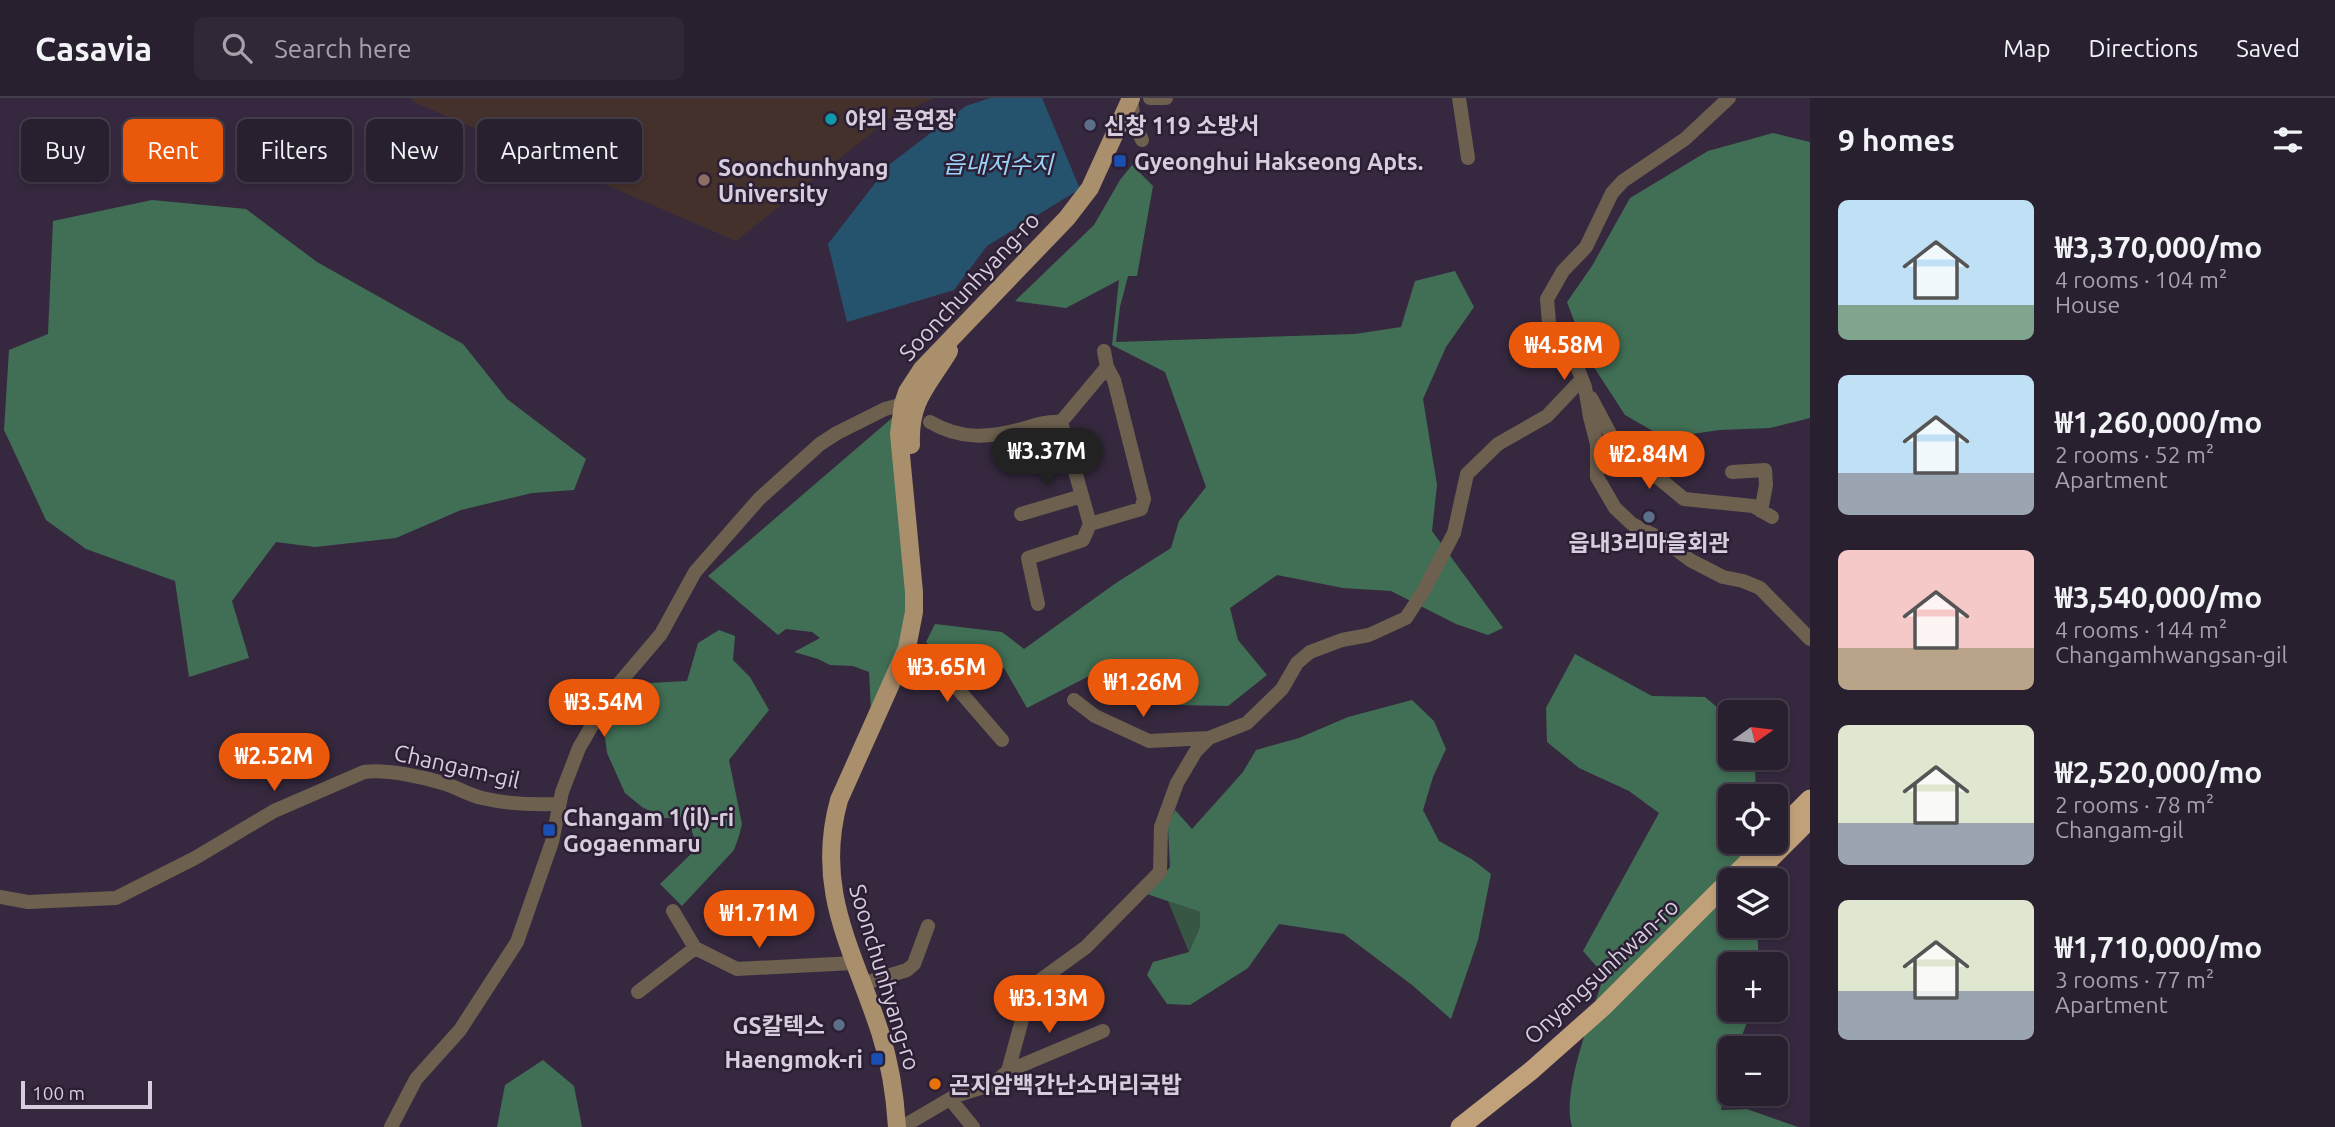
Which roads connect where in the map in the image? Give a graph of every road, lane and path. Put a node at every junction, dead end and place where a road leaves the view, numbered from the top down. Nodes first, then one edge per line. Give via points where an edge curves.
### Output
1 (1150, 98) edge
2 (1167, 98) edge
3 (1459, 98) edge
4 (1728, 98) edge
5 (1131, 99) edge
6 (1142, 139) dead end
7 (1468, 158) dead end
8 (965, 323) junction
9 (1104, 351) dead end
10 (1107, 367) junction
11 (1583, 383) junction
12 (920, 393) junction
13 (902, 404) junction
14 (930, 422) junction
15 (1061, 422) junction
16 (911, 442) junction
17 (1732, 472) dead end
18 (1082, 496) junction
19 (1021, 514) dead end
20 (1090, 524) junction
21 (1038, 604) dead end
22 (914, 612) junction
23 (1810, 639) edge
24 (907, 648) junction
25 (1074, 700) dead end
26 (1209, 738) junction
27 (1002, 740) dead end
28 (1810, 799) edge
29 (559, 804) junction
30 (1810, 819) edge
31 (1788, 821) edge
32 (1756, 854) edge
33 (1761, 868) edge
34 (0, 897) edge
35 (1718, 910) edge
36 (673, 911) dead end
37 (928, 926) dead end
38 (695, 948) junction
39 (854, 964) junction
40 (862, 984) junction
41 (638, 992) dead end
42 (1103, 1031) dead end
43 (1008, 1071) junction
44 (950, 1099) junction
45 (391, 1127) edge
46 (899, 1127) edge
47 (973, 1127) edge
48 (1460, 1127) edge
49 (1479, 1127) edge

1 - 2 street
3 - 7 street
4 - 11 street via 1685,139 1612,193 1586,247 1563,271 1547,299 1557,342 1573,356
5 - 6 street via 1133,122
5 - 8 main road, Soonchunhyang-ro via 1090,188 1067,218
8 - 12 main road
8 - 13 main road, Soonchunhyang-ro via 922,369
9 - 10 street
10 - 15 street
10 - 20 street via 1144,504 1136,511
11 - 17 street via 1614,440 1685,499 1753,506 1767,514 1765,470
11 - 23 street via 1597,444 1597,477 1615,508 1690,560 1760,589
11 - 26 street via 1547,416 1498,443 1467,474 1454,533 1406,618 1369,635 1310,652 1297,663 1282,689 1247,723
12 - 14 street via 922,410
12 - 16 main road
13 - 22 main road, Soonchunhyang-ro via 899,434
13 - 29 street via 820,444 759,499 706,558 655,643 601,707 575,757
14 - 15 street via 962,435 991,436
14 - 16 street via 914,429
15 - 18 street
16 - 22 main road via 923,561
18 - 19 street
18 - 20 street
20 - 21 street via 1083,540 1028,558
22 - 24 main road, Soonchunhyang-ro
24 - 27 street via 931,659
24 - 39 main road, Soonchunhyang-ro via 833,821 831,887
25 - 26 street via 1095,716 1149,741
26 - 43 street via 1177,783 1161,827 1160,872 1086,947 1031,987
28 - 31 highway
29 - 34 street, Changam-gil via 502,802 428,780 364,772 274,811 189,862 116,898 28,902
29 - 45 street via 552,842 517,942 460,1030 416,1079
30 - 33 highway
32 - 48 highway, Onyangsunhwan-ro via 1603,1007
35 - 49 highway, Onyangsunhwan-ro via 1601,1022
36 - 38 street
37 - 40 street via 914,964
38 - 39 street via 737,969
38 - 41 street
39 - 40 main road, Soonchunhyang-ro
40 - 46 main road, Soonchunhyang-ro via 889,1065
42 - 43 street
43 - 44 street via 993,1084
44 - 46 street
44 - 47 street

